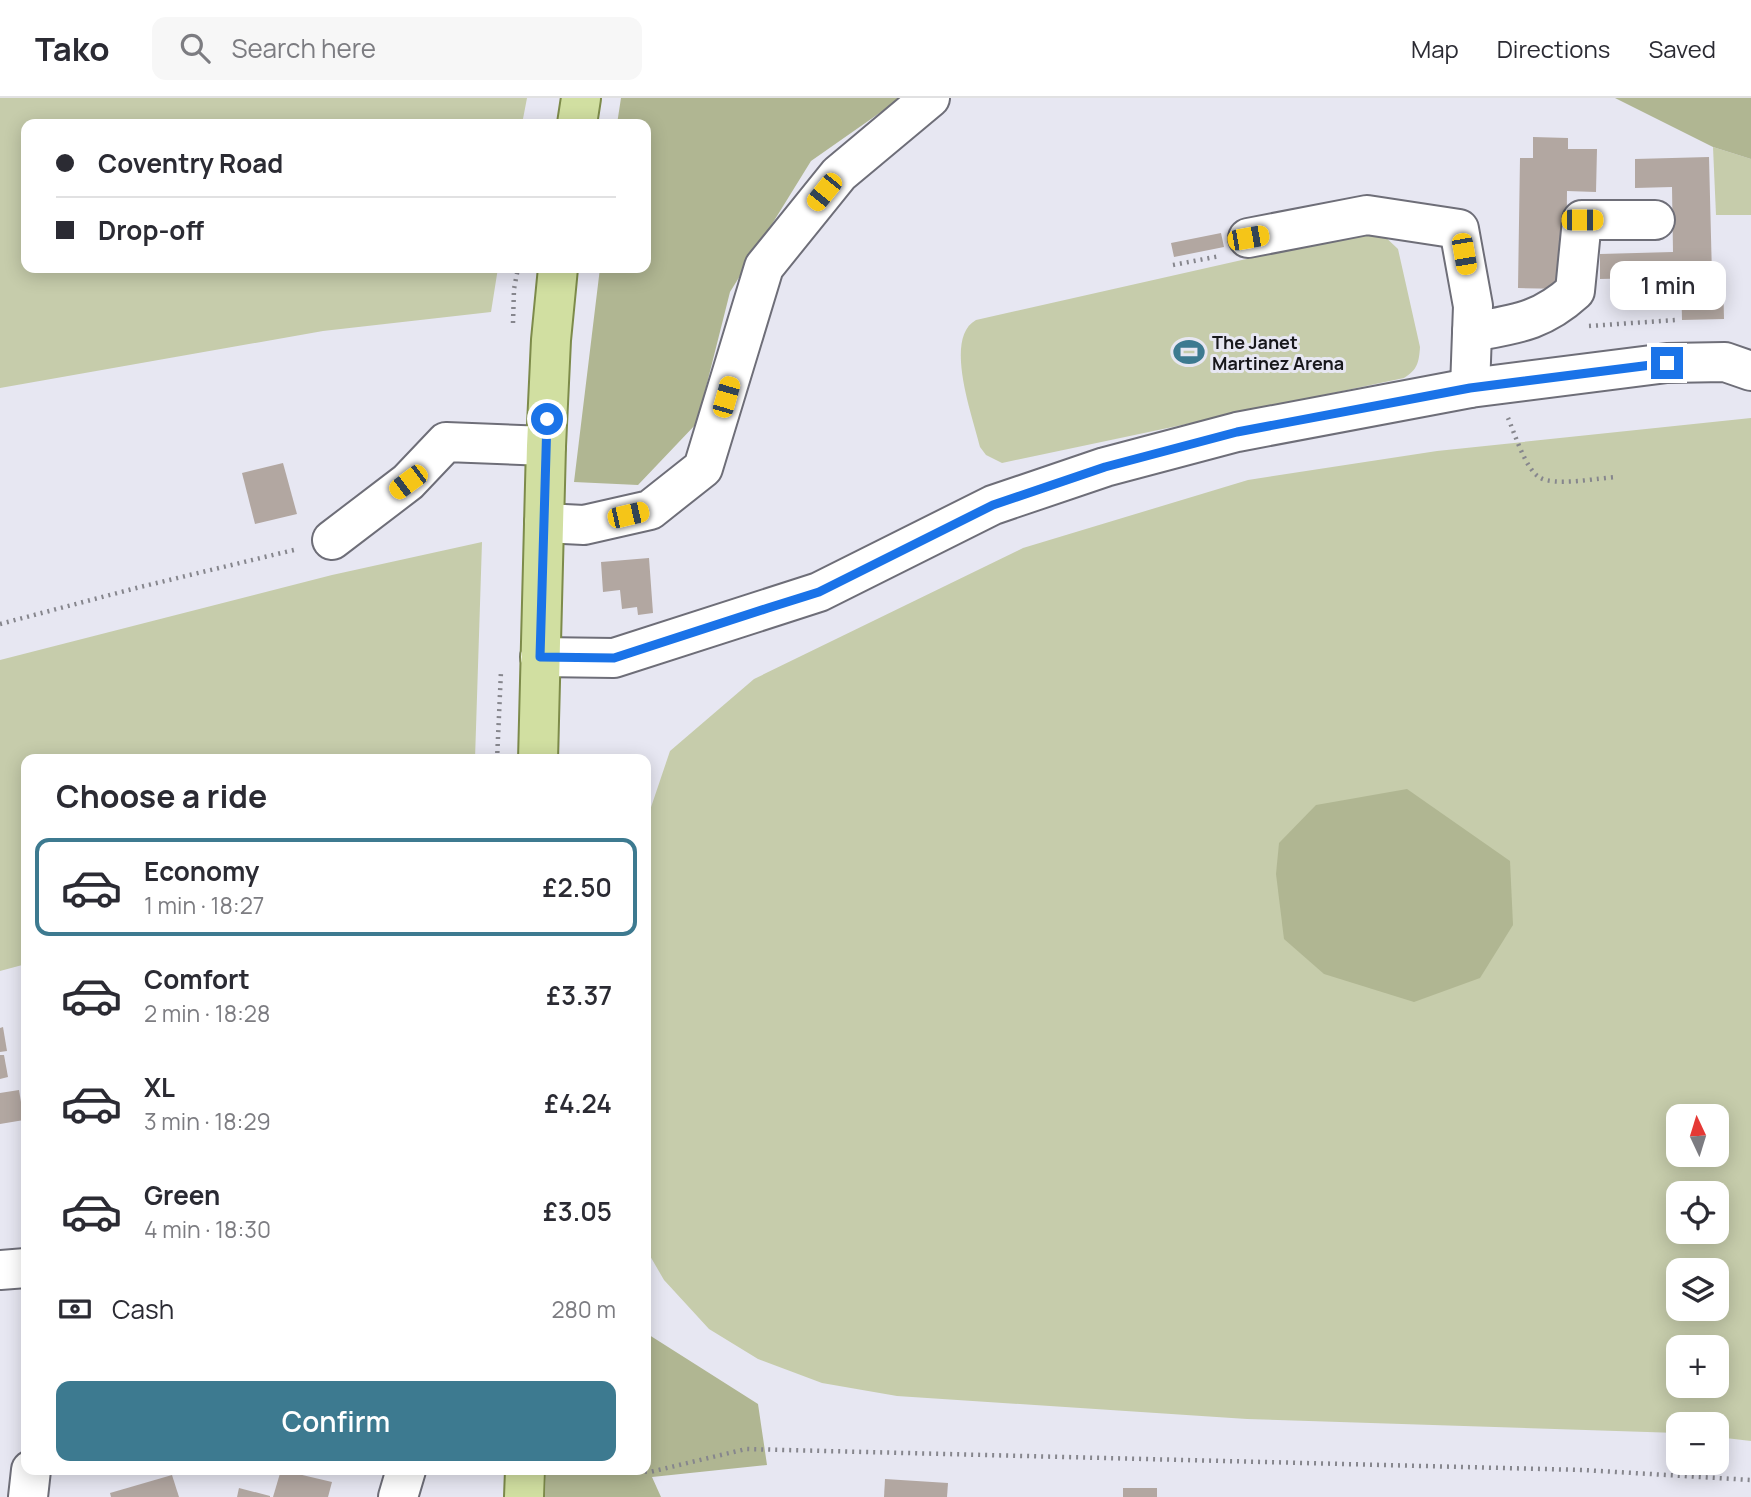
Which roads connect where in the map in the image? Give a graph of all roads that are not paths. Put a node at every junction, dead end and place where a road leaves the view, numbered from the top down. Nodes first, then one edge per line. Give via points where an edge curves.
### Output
1 (581, 98) edge
2 (930, 98) edge
3 (578, 119) edge
4 (1655, 220) dead end
5 (1238, 246) road end
6 (558, 273) edge
7 (1472, 332) junction
8 (1751, 371) edge
9 (1478, 387) junction
10 (546, 446) junction
11 (544, 523) junction
12 (332, 540) road end
13 (540, 657) junction
14 (538, 754) edge
15 (21, 1268) edge
16 (0, 1270) edge
17 (31, 1475) edge
18 (405, 1475) edge
19 (525, 1475) edge
20 (28, 1497) edge
21 (398, 1497) edge
22 (524, 1497) edge

1 - 3 main road
2 - 11 street via 839,174 764,267 703,468 650,510 584,526
4 - 7 street via 1582,220 1575,291 1557,308 1528,322
5 - 7 street via 1367,215 1460,229 1473,306
6 - 10 main road
7 - 9 street
8 - 9 street via 1725,362 1667,363
9 - 13 street via 1237,432 1105,467 993,505 819,592 614,658
10 - 11 main road
10 - 12 street via 446,442 408,482
11 - 13 main road
13 - 14 main road
15 - 16 street
17 - 20 street
18 - 21 street
19 - 22 main road

